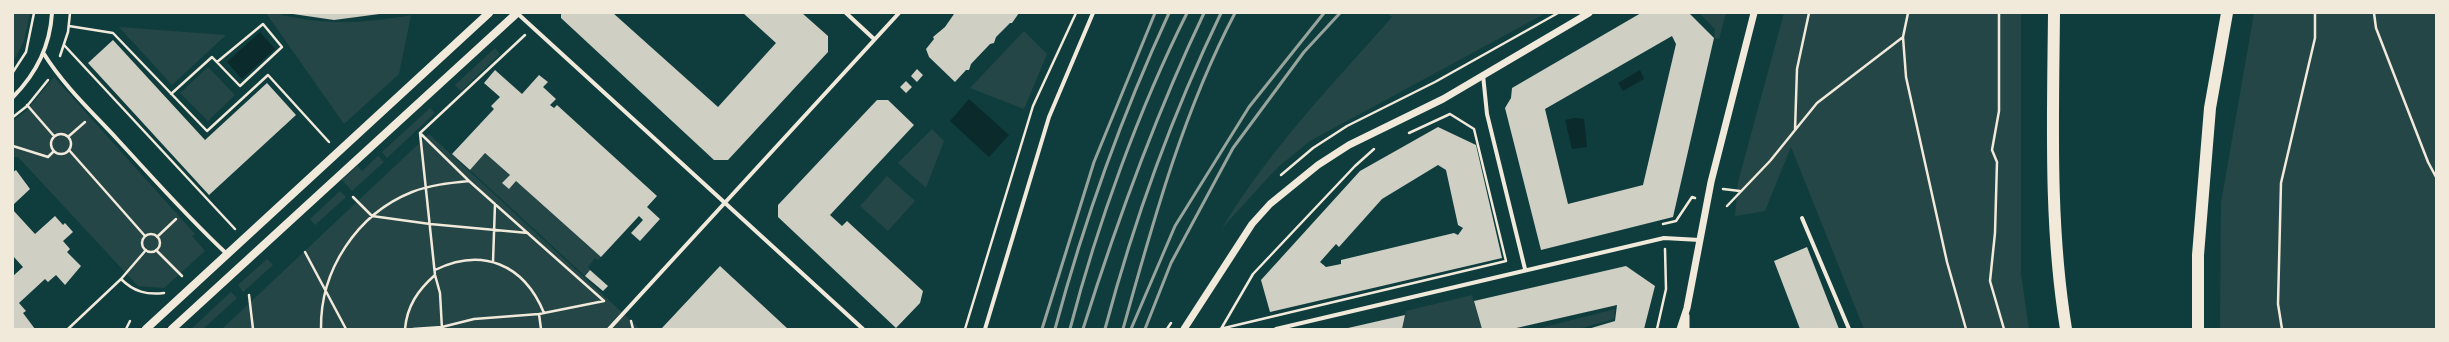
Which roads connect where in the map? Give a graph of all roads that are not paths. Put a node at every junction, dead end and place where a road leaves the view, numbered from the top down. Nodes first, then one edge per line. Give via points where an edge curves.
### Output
1 (52, 13) edge
2 (489, 13) edge
3 (517, 13) edge
4 (846, 13) edge
5 (899, 13) edge
6 (1093, 13) edge
7 (1589, 13) edge
8 (1754, 13) edge
9 (2054, 13) edge
10 (2227, 13) edge
11 (874, 39) junction
12 (44, 54) junction
13 (1483, 74) junction
14 (13, 97) edge
15 (726, 203) junction
16 (1802, 218) dead end
17 (1700, 240) junction
18 (227, 254) junction
19 (1524, 269) junction
20 (1686, 308) junction
21 (146, 329) edge
22 (172, 329) edge
23 (609, 329) edge
24 (863, 329) edge
25 (985, 329) edge
26 (1184, 329) edge
27 (1276, 329) edge
28 (1680, 329) edge
29 (1686, 329) edge
30 (1849, 329) edge
31 (2066, 329) edge
32 (2198, 329) edge

1 - 12 street
2 - 18 main road
3 - 15 street
3 - 22 main road
4 - 11 street
5 - 11 street
6 - 25 street via 1049,117
7 - 13 street
8 - 17 street via 1711,182
9 - 31 highway via 2052,160 2056,242
10 - 32 highway via 2210,108 2198,255
11 - 15 street
12 - 14 street
12 - 18 street via 54,70 94,114 184,212
13 - 19 street via 1486,114
13 - 26 street via 1443,99 1349,145 1318,165 1270,204 1252,224
15 - 23 street
15 - 24 street
16 - 30 street
17 - 19 street via 1664,238
17 - 20 street
18 - 21 main road
19 - 27 street
20 - 28 street
20 - 29 street

